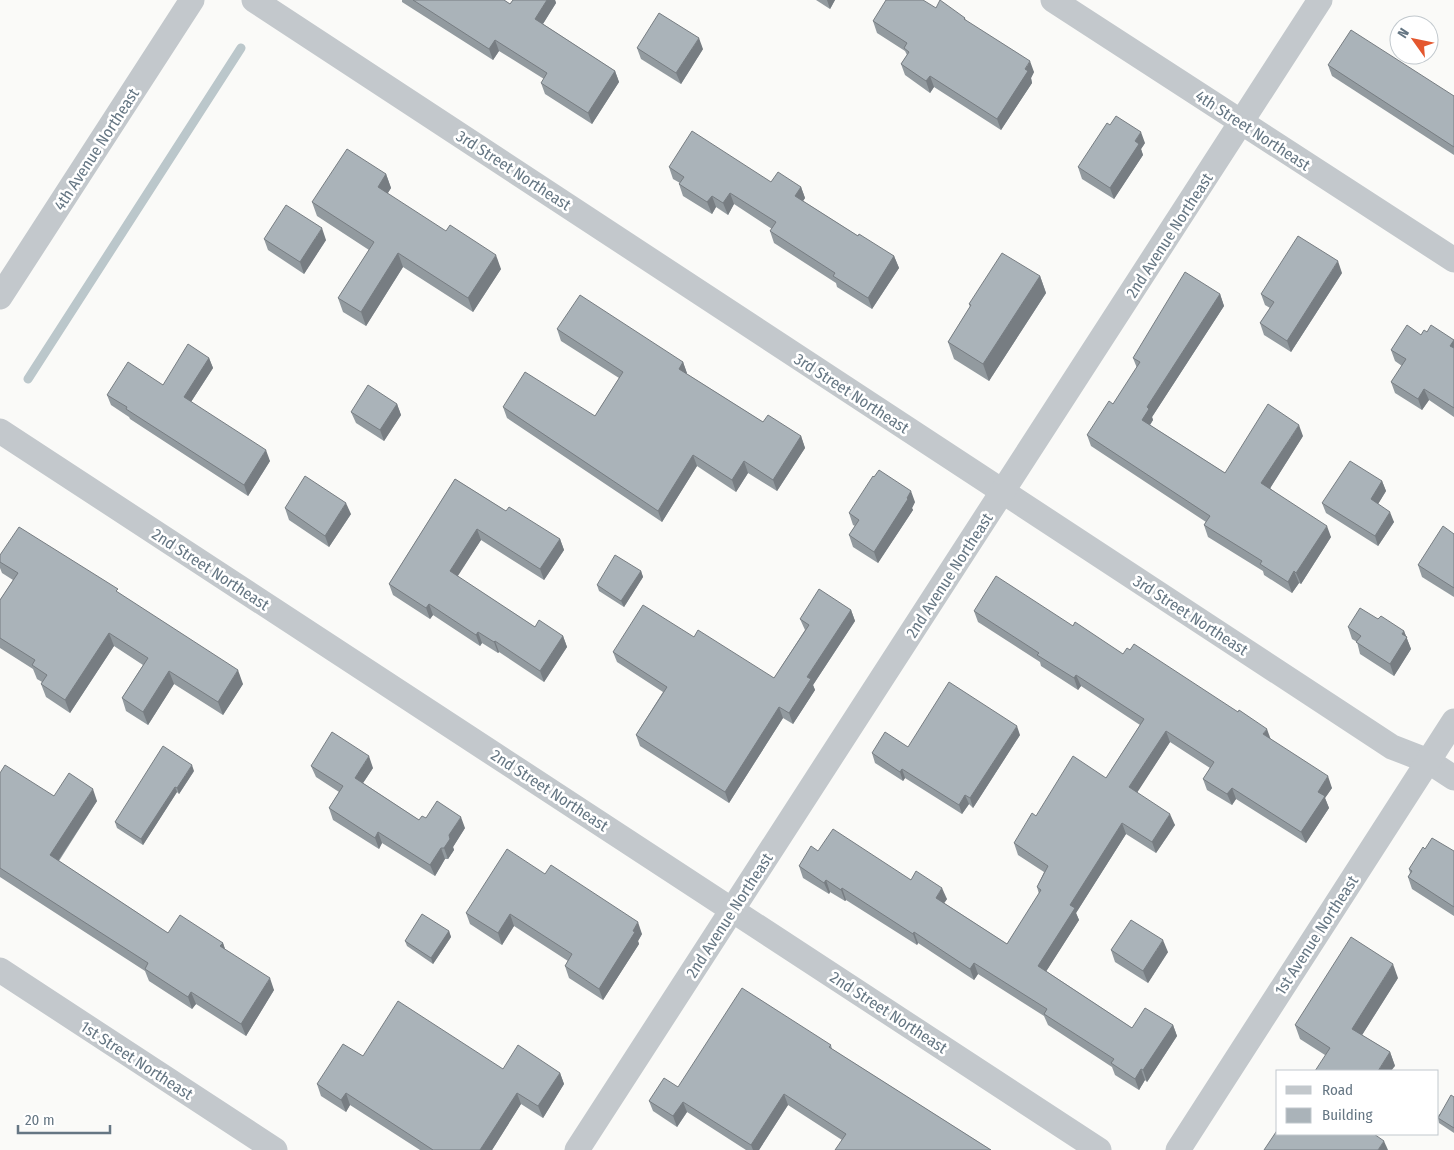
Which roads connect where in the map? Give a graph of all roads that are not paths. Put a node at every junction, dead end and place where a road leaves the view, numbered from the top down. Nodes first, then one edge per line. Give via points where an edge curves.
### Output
1 (192, 0) edge
2 (254, 0) edge
3 (1053, 0) edge
4 (1320, 0) edge
5 (1241, 122) junction
6 (1454, 260) edge
7 (0, 297) edge
8 (0, 431) edge
9 (1003, 491) junction
10 (1454, 720) edge
11 (1428, 761) junction
12 (1454, 778) edge
13 (732, 910) junction
14 (0, 970) edge
15 (274, 1150) edge
16 (577, 1150) edge
17 (1099, 1150) edge
18 (1178, 1150) edge

1 - 7 street, 4th Avenue Northeast
2 - 9 street, 3rd Street Northeast
3 - 5 street, 4th Street Northeast
4 - 5 street, 2nd Avenue Northeast
5 - 6 street, 4th Street Northeast
5 - 9 street, 2nd Avenue Northeast
8 - 13 street, 2nd Street Northeast
9 - 11 street, 3rd Street Northeast via 1392,747
9 - 13 street, 2nd Avenue Northeast
10 - 11 street, 1st Avenue Northeast
11 - 12 street, 3rd Street Northeast
11 - 18 street, 1st Avenue Northeast
13 - 16 street, 2nd Avenue Northeast
13 - 17 street, 2nd Street Northeast
14 - 15 street, 1st Street Northeast

